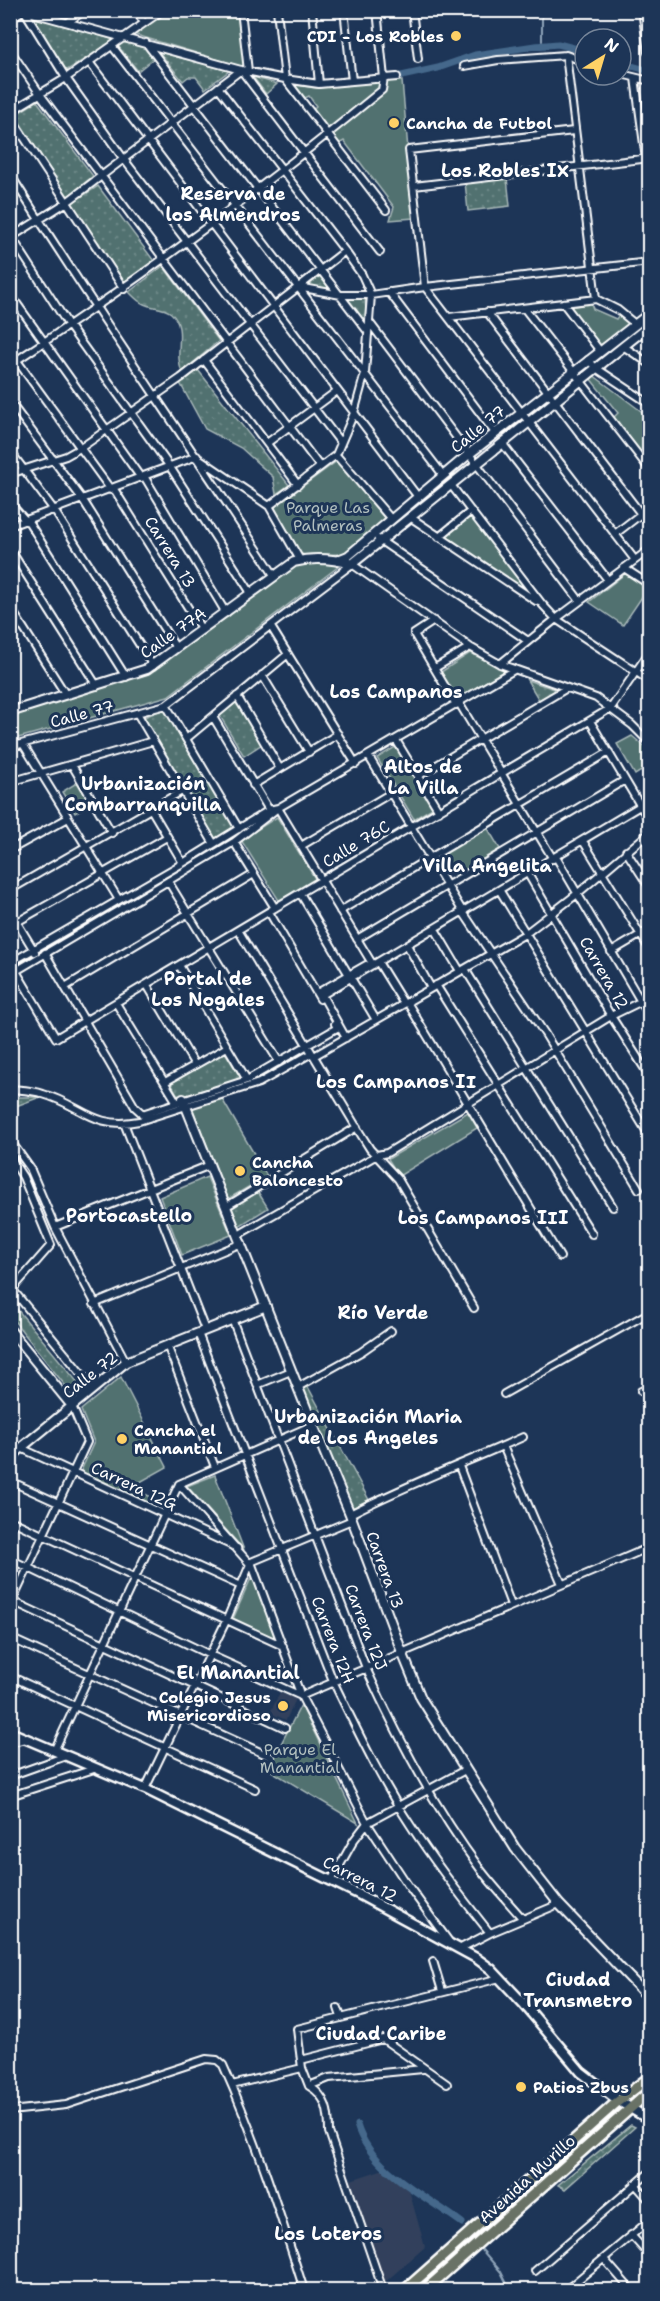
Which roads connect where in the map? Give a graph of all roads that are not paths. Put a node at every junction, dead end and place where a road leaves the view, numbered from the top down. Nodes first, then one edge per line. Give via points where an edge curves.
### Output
1 (24, 10) edge
2 (85, 10) edge
3 (136, 10) edge
4 (163, 10) edge
5 (241, 10) edge
6 (277, 10) edge
7 (312, 10) edge
8 (344, 10) edge
9 (377, 10) edge
10 (412, 10) edge
11 (642, 10) edge
12 (10, 19) edge
13 (68, 22) junction
14 (144, 23) junction
15 (124, 38) junction
16 (146, 43) junction
17 (112, 46) junction
18 (10, 50) edge
19 (648, 52) dead end
20 (566, 56) junction
21 (573, 58) edge
22 (418, 59) dead end
23 (89, 62) junction
24 (464, 66) dead end
25 (244, 71) junction
26 (397, 77) dead end
27 (66, 78) junction
28 (384, 78) junction
29 (635, 78) joint
30 (285, 79) junction
31 (352, 81) junction
32 (650, 81) edge
33 (319, 84) junction
34 (218, 87) junction
35 (40, 94) junction
36 (194, 105) junction
37 (10, 114) edge
38 (171, 122) junction
39 (574, 131) junction
40 (328, 134) junction
41 (147, 140) junction
42 (304, 152) junction
43 (123, 158) junction
44 (648, 159) edge
45 (579, 167) junction
46 (281, 169) junction
47 (10, 174) edge
48 (101, 175) junction
49 (414, 186) junction
50 (257, 187) junction
51 (67, 202) junction
52 (234, 205) junction
53 (386, 210) dead end
54 (39, 220) junction
55 (210, 223) junction
56 (11, 237) edge
57 (186, 241) junction
58 (345, 251) junction
59 (380, 252) dead end
60 (164, 258) junction
61 (650, 262) edge
62 (591, 269) junction
63 (321, 270) junction
64 (298, 287) junction
65 (425, 287) junction
66 (124, 289) junction
67 (389, 292) junction
68 (10, 294) edge
69 (371, 295) junction
70 (341, 296) junction
71 (596, 299) junction
72 (563, 303) junction
73 (273, 306) junction
74 (96, 308) junction
75 (524, 308) junction
76 (487, 312) junction
77 (650, 313) edge
78 (449, 317) junction
79 (642, 318) junction
80 (369, 323) junction
81 (251, 324) junction
82 (635, 324) junction
83 (649, 325) edge
84 (69, 326) junction
85 (368, 332) junction
86 (44, 343) junction
87 (227, 343) junction
88 (623, 346) junction
89 (10, 351) edge
90 (600, 351) junction
91 (204, 360) junction
92 (588, 360) junction
93 (14, 361) edge
94 (650, 364) edge
95 (596, 368) junction
96 (573, 372) junction
97 (364, 374) junction
98 (580, 380) junction
99 (337, 391) junction
100 (547, 392) junction
101 (157, 396) junction
102 (555, 401) junction
103 (10, 402) edge
104 (650, 404) edge
105 (314, 408) junction
106 (133, 412) junction
107 (354, 412) junction
108 (522, 412) junction
109 (530, 421) junction
110 (290, 426) junction
111 (106, 429) junction
112 (495, 433) junction
113 (340, 442) junction
114 (267, 443) junction
115 (502, 443) junction
116 (82, 447) junction
117 (10, 451) edge
118 (336, 454) junction
119 (469, 454) junction
120 (197, 456) junction
121 (53, 461) junction
122 (477, 464) junction
123 (170, 467) junction
124 (320, 467) junction
125 (649, 467) edge
126 (24, 470) junction
127 (10, 474) edge
128 (443, 475) junction
129 (143, 477) junction
130 (298, 485) junction
131 (451, 485) junction
132 (113, 489) junction
133 (417, 496) junction
134 (83, 500) junction
135 (10, 502) edge
136 (269, 506) junction
137 (650, 507) edge
138 (54, 510) junction
139 (471, 511) junction
140 (640, 514) junction
141 (410, 517) junction
142 (391, 519) junction
143 (27, 521) junction
144 (10, 526) edge
145 (374, 534) junction
146 (615, 534) junction
147 (439, 537) junction
148 (381, 541) junction
149 (10, 549) edge
150 (650, 549) edge
151 (300, 560) junction
152 (338, 560) junction
153 (635, 560) junction
154 (352, 564) junction
155 (622, 570) junction
156 (274, 574) junction
157 (608, 580) junction
158 (650, 585) edge
159 (251, 593) junction
160 (580, 601) junction
161 (542, 604) junction
162 (10, 607) edge
163 (226, 613) junction
164 (556, 619) junction
165 (434, 621) junction
166 (271, 627) junction
167 (202, 630) junction
168 (528, 641) junction
169 (470, 647) junction
170 (176, 648) junction
171 (650, 651) edge
172 (288, 654) junction
173 (500, 664) junction
174 (153, 666) junction
175 (435, 668) junction
176 (514, 670) junction
177 (636, 672) junction
178 (262, 675) junction
179 (126, 677) junction
180 (650, 681) edge
181 (97, 686) junction
182 (567, 688) junction
183 (66, 695) junction
184 (237, 696) junction
185 (458, 704) junction
186 (166, 705) junction
187 (611, 708) junction
188 (10, 712) edge
189 (136, 713) junction
190 (213, 717) junction
191 (590, 721) junction
192 (338, 734) junction
193 (481, 738) junction
194 (186, 739) junction
195 (396, 740) junction
196 (153, 741) junction
197 (650, 743) edge
198 (23, 744) junction
199 (10, 747) edge
200 (309, 752) junction
201 (609, 752) junction
202 (369, 757) junction
203 (356, 764) junction
204 (72, 765) junction
205 (280, 769) junction
206 (40, 773) junction
207 (501, 774) junction
208 (418, 776) junction
209 (625, 780) junction
210 (10, 782) edge
211 (254, 785) junction
212 (182, 791) junction
213 (391, 792) junction
214 (650, 802) edge
215 (520, 806) junction
216 (640, 806) junction
217 (278, 808) junction
218 (151, 809) junction
219 (269, 810) junction
220 (439, 811) junction
221 (68, 818) junction
222 (650, 822) edge
223 (412, 827) junction
224 (239, 829) junction
225 (650, 832) edge
226 (112, 833) junction
227 (536, 833) junction
228 (167, 837) junction
229 (583, 841) junction
230 (234, 842) junction
231 (214, 844) junction
232 (301, 846) junction
233 (11, 848) edge
234 (86, 848) junction
235 (626, 851) junction
236 (431, 858) junction
237 (554, 858) junction
238 (183, 863) junction
239 (603, 872) junction
240 (102, 874) junction
241 (254, 874) junction
242 (528, 874) junction
243 (168, 881) junction
244 (321, 881) junction
245 (447, 886) junction
246 (650, 888) edge
247 (10, 890) edge
248 (500, 891) junction
249 (300, 894) junction
250 (577, 894) junction
251 (119, 900) junction
252 (272, 910) junction
253 (10, 911) edge
254 (339, 911) junction
255 (463, 912) junction
256 (189, 914) junction
257 (552, 914) junction
258 (17, 922) junction
259 (10, 926) edge
260 (650, 928) edge
261 (435, 929) junction
262 (238, 930) junction
263 (525, 933) junction
264 (640, 934) junction
265 (357, 939) junction
266 (407, 945) junction
267 (209, 947) junction
268 (33, 950) junction
269 (650, 950) edge
270 (611, 952) junction
271 (45, 954) junction
272 (492, 954) junction
273 (38, 958) junction
274 (10, 963) edge
275 (374, 963) junction
276 (179, 965) junction
277 (463, 970) junction
278 (350, 976) junction
279 (147, 985) junction
280 (434, 986) junction
281 (65, 987) junction
282 (317, 993) junction
283 (650, 997) edge
284 (640, 1000) junction
285 (116, 1003) junction
286 (405, 1003) junction
287 (611, 1016) junction
288 (650, 1017) edge
289 (376, 1020) junction
290 (86, 1021) junction
291 (585, 1031) junction
292 (346, 1038) junction
293 (307, 1045) junction
294 (227, 1047) junction
295 (554, 1050) junction
296 (313, 1055) junction
297 (279, 1062) junction
298 (195, 1065) junction
299 (525, 1068) junction
300 (650, 1077) edge
301 (247, 1080) junction
302 (165, 1082) junction
303 (498, 1086) junction
304 (10, 1089) edge
305 (182, 1102) junction
306 (468, 1104) junction
307 (145, 1116) junction
308 (124, 1123) junction
309 (357, 1127) junction
310 (650, 1137) edge
311 (10, 1140) edge
312 (377, 1155) junction
313 (10, 1157) edge
314 (210, 1164) junction
315 (149, 1189) junction
316 (639, 1189) dead end
317 (227, 1206) junction
318 (613, 1207) dead end
319 (55, 1227) junction
320 (592, 1234) dead end
321 (240, 1239) junction
322 (560, 1257) dead end
323 (180, 1268) junction
324 (11, 1290) edge
325 (94, 1304) junction
326 (267, 1306) junction
327 (474, 1308) dead end
328 (650, 1312) edge
329 (232, 1319) junction
330 (10, 1330) edge
331 (391, 1331) dead end
332 (202, 1332) junction
333 (167, 1345) junction
334 (126, 1362) junction
335 (291, 1371) junction
336 (257, 1385) junction
337 (298, 1387) junction
338 (650, 1387) edge
339 (93, 1388) junction
340 (641, 1391) dead end
341 (504, 1394) dead end
342 (72, 1406) junction
343 (312, 1425) junction
344 (523, 1437) dead end
345 (278, 1440) junction
346 (503, 1446) junction
347 (21, 1448) junction
348 (246, 1454) junction
349 (10, 1460) edge
350 (459, 1466) junction
351 (216, 1467) junction
352 (73, 1473) junction
353 (10, 1481) edge
354 (179, 1484) junction
355 (59, 1504) junction
356 (163, 1515) junction
357 (351, 1517) junction
358 (10, 1520) edge
359 (316, 1534) junction
360 (43, 1536) junction
361 (150, 1544) junction
362 (650, 1547) edge
363 (237, 1548) junction
364 (283, 1548) junction
365 (10, 1559) edge
366 (250, 1563) junction
367 (28, 1567) junction
368 (136, 1577) junction
369 (562, 1584) junction
370 (241, 1586) junction
371 (11, 1602) edge
372 (511, 1605) junction
373 (119, 1611) junction
374 (227, 1618) junction
375 (10, 1638) edge
376 (104, 1642) junction
377 (284, 1646) junction
378 (402, 1652) junction
379 (210, 1655) junction
380 (366, 1668) junction
381 (89, 1674) junction
382 (10, 1676) edge
383 (333, 1681) junction
384 (195, 1685) junction
385 (301, 1696) junction
386 (74, 1705) junction
387 (180, 1718) junction
388 (285, 1728) dead end
389 (10, 1732) edge
390 (25, 1739) junction
391 (10, 1743) edge
392 (166, 1748) junction
393 (54, 1751) junction
394 (66, 1756) junction
395 (270, 1757) dead end
396 (94, 1769) junction
397 (465, 1770) junction
398 (10, 1776) edge
399 (255, 1789) dead end
400 (428, 1789) junction
401 (145, 1790) junction
402 (10, 1796) edge
403 (398, 1805) junction
404 (367, 1822) junction
405 (331, 1881) junction
406 (559, 1904) junction
407 (523, 1919) junction
408 (490, 1933) junction
409 (456, 1947) junction
410 (433, 1961) dead end
411 (500, 1978) junction
412 (442, 1991) junction
413 (650, 1999) edge
414 (338, 2008) dead end
415 (341, 2017) junction
416 (301, 2060) junction
417 (302, 2068) junction
418 (424, 2069) junction
419 (650, 2077) edge
420 (447, 2084) dead end
421 (232, 2085) junction
422 (309, 2085) junction
423 (650, 2091) edge
424 (619, 2101) junction
425 (629, 2108) junction
426 (10, 2111) edge
427 (650, 2120) edge
428 (650, 2172) edge
429 (635, 2184) junction
430 (650, 2201) edge
431 (650, 2220) edge
432 (631, 2235) junction
433 (650, 2256) edge
434 (604, 2259) junction
435 (535, 2271) dead end
436 (577, 2282) junction
437 (304, 2290) edge
438 (383, 2290) edge
439 (405, 2290) edge
440 (424, 2290) edge
441 (566, 2290) edge
442 (584, 2290) edge
443 (631, 2290) edge

1 - 12 street
1 - 13 street
1 - 27 street
2 - 13 street
3 - 14 street
4 - 14 street
5 - 25 street
6 - 30 street
7 - 33 street
8 - 31 street
9 - 28 street
10 - 22 street
11 - 19 street
13 - 15 street
14 - 15 street
15 - 16 street
15 - 17 street
16 - 25 street
16 - 36 street
17 - 23 street
17 - 38 street
18 - 35 street
20 - 21 street
20 - 24 street
20 - 39 street
23 - 27 street
23 - 41 street
25 - 30 street
25 - 34 street
25 - 42 street
26 - 28 street
27 - 35 street
27 - 43 street
28 - 31 street
28 - 40 street via 382,90
29 - 32 street
29 - 44 street
30 - 33 street
30 - 40 street
31 - 33 street
34 - 36 street
34 - 46 street
35 - 37 street
35 - 48 street
36 - 38 street
36 - 50 street
37 - 51 street
38 - 41 street
38 - 52 street
39 - 45 street
39 - 49 street via 409,150
40 - 42 street
40 - 53 street
41 - 43 street
41 - 55 street
42 - 46 street
42 - 59 street
43 - 48 street
43 - 57 street
44 - 45 street
45 - 49 street
45 - 62 street
46 - 50 street
46 - 58 street
47 - 54 street
48 - 51 street
48 - 60 street
49 - 65 street
50 - 52 street
50 - 63 street
51 - 54 street
51 - 66 street
52 - 55 street
52 - 64 street
54 - 56 street
54 - 74 street
55 - 57 street
55 - 73 street
56 - 84 street
57 - 60 street
57 - 81 street
58 - 63 street
58 - 69 street
60 - 66 street
60 - 87 street
61 - 62 street
62 - 65 street
62 - 71 street
63 - 64 street
63 - 70 street
64 - 70 street
64 - 73 street
64 - 97 street
65 - 67 street
65 - 78 street
66 - 74 street
67 - 69 street
67 - 112 street
68 - 86 street
69 - 70 street
69 - 80 street
70 - 85 street
71 - 72 street
71 - 82 street
72 - 75 street
72 - 90 street
73 - 81 street
73 - 99 street
74 - 84 street
74 - 101 street
75 - 76 street
75 - 96 street
76 - 78 street
76 - 100 street
77 - 79 street, Calle 77
78 - 108 street
79 - 82 street, Calle 77
79 - 83 street
80 - 85 street
80 - 119 street
81 - 87 street
81 - 105 street
82 - 90 street, Calle 77
83 - 88 street, Calle 77
84 - 86 street
84 - 106 street
85 - 97 street
86 - 93 street
86 - 111 street
87 - 91 street
87 - 110 street
88 - 94 street
88 - 95 street, Calle 77
89 - 93 street
90 - 92 street, Calle 77
91 - 101 street
91 - 114 street
92 - 95 street
92 - 96 street, Calle 77
93 - 116 street, Carrera 13
95 - 98 street, Calle 77
95 - 104 street
96 - 98 street
96 - 100 street, Calle 77
97 - 107 street
97 - 128 street
98 - 102 street, Calle 77
98 - 125 street
99 - 105 street
99 - 107 street
100 - 102 street
100 - 108 street, Calle 77
101 - 106 street
101 - 120 street
102 - 109 street, Calle 77
102 - 140 street
103 - 121 street
105 - 110 street
105 - 113 street
106 - 111 street
106 - 123 street
107 - 113 street
107 - 133 street
108 - 109 street
108 - 112 street, Calle 77
109 - 115 street, Calle 77
109 - 146 street
110 - 114 street
110 - 124 street
111 - 116 street
111 - 129 street
112 - 119 street, Calle 77
113 - 118 street
114 - 130 street
115 - 122 street, Calle 77
115 - 157 street
116 - 121 street
116 - 132 street, Carrera 13
117 - 126 street
118 - 124 street
118 - 142 street
119 - 122 street
119 - 128 street, Calle 77
120 - 123 street
120 - 136 street
120 - 156 street
121 - 126 street
121 - 134 street
122 - 131 street, Calle 77
122 - 160 street
123 - 129 street
123 - 159 street
124 - 130 street
126 - 127 street
126 - 138 street
128 - 133 street, Calle 77
129 - 132 street
129 - 163 street
130 - 136 street
131 - 139 street
131 - 141 street, Calle 77
132 - 134 street
132 - 167 street, Carrera 13
133 - 142 street, Calle 77
134 - 138 street
134 - 170 street
135 - 143 street
136 - 151 street
137 - 140 street
138 - 143 street
138 - 174 street
139 - 147 street
139 - 161 street
140 - 146 street
141 - 147 street
141 - 148 street, Calle 77
142 - 145 street, Calle 77
143 - 144 street
143 - 179 street
145 - 148 street
145 - 152 street, Calle 77
146 - 153 street
147 - 161 street
148 - 154 street, Calle 77
148 - 168 street
149 - 181 street
150 - 153 street
151 - 152 street, Calle 77A
151 - 156 street, Calle 77A
152 - 154 street
153 - 155 street
154 - 165 street
154 - 166 street, Calle 77
155 - 157 street
155 - 158 street
156 - 159 street, Calle 77A
157 - 160 street
159 - 163 street, Calle 77A
160 - 164 street
161 - 164 street
162 - 183 street
163 - 167 street, Calle 77A
164 - 168 street
164 - 177 street
165 - 169 street
165 - 175 street via 414,634
166 - 172 street
166 - 186 street, Calle 77
167 - 170 street, Calle 77A
168 - 173 street
169 - 173 street
169 - 175 street
170 - 174 street, Calle 77A
171 - 177 street, Calle 76C
172 - 178 street
172 - 192 street
173 - 176 street
174 - 179 street, Calle 77A
175 - 185 street
176 - 182 street
176 - 185 street
177 - 180 street
177 - 187 street, Calle 76C
178 - 184 street
178 - 200 street
179 - 181 street, Calle 77A
181 - 183 street, Calle 77A
182 - 187 street
182 - 193 street
183 - 188 street, Calle 77A
184 - 190 street
184 - 205 street
185 - 193 street
185 - 195 street
186 - 189 street, Calle 77
186 - 194 street
187 - 191 street, Calle 76C
187 - 197 street
189 - 196 street
189 - 198 street, Calle 77
190 - 194 street
190 - 211 street
191 - 201 street
191 - 207 street, Calle 76C
192 - 200 street
192 - 203 street
193 - 207 street
193 - 208 street
194 - 224 street
195 - 202 street
195 - 208 street
196 - 204 street
196 - 212 street
198 - 199 street, Calle 77
198 - 206 street
200 - 205 street
201 - 209 street
201 - 215 street
202 - 203 street
202 - 213 street
203 - 217 street
204 - 206 street
204 - 226 street
205 - 211 street
206 - 210 street
206 - 221 street
207 - 215 street
207 - 220 street, Calle 76C
208 - 220 street
209 - 216 street
209 - 227 street
211 - 219 street
212 - 218 street
212 - 231 street
213 - 223 street
213 - 232 street
214 - 216 street
215 - 227 street
215 - 236 street
216 - 222 street
216 - 229 street
217 - 219 street
217 - 230 street
217 - 232 street
218 - 226 street
218 - 228 street
219 - 224 street
220 - 223 street, Calle 76C
221 - 233 street
221 - 234 street
223 - 236 street
223 - 244 street, Calle 76C
224 - 231 street
225 - 235 street
226 - 234 street
227 - 237 street
227 - 245 street
228 - 238 street
228 - 240 street
229 - 237 street
229 - 239 street
230 - 241 street
230 - 243 street
231 - 238 street
232 - 244 street
234 - 240 street
234 - 247 street
235 - 239 street
235 - 246 street
236 - 245 street
236 - 254 street
237 - 242 street
237 - 250 street
238 - 251 street
239 - 250 street
239 - 264 street
240 - 251 street
240 - 258 street
241 - 252 street
241 - 256 street
242 - 248 street
242 - 257 street, Carrera 12
243 - 256 street
243 - 271 street
244 - 249 street, Calle 76C
244 - 254 street
245 - 255 street
245 - 265 street
248 - 255 street
248 - 263 street
249 - 252 street, Calle 76C
249 - 278 street
250 - 257 street
250 - 270 street
251 - 268 street
252 - 262 street, Calle 76C
252 - 282 street
253 - 258 street
254 - 265 street
255 - 261 street
255 - 272 street
256 - 267 street
256 - 281 street
257 - 263 street
257 - 287 street, Carrera 12
258 - 259 street
258 - 268 street
260 - 264 street
261 - 266 street
261 - 277 street
262 - 267 street, Calle 76C
262 - 293 street
263 - 272 street
263 - 291 street
264 - 269 street
264 - 270 street
265 - 275 street
266 - 275 street
266 - 280 street
267 - 276 street, Calle 76C
267 - 297 street
268 - 273 street
268 - 274 street
270 - 284 street
271 - 273 street
271 - 281 street
272 - 277 street
272 - 295 street
273 - 290 street, Calle 76C via 15,971 56,1038
275 - 278 street
275 - 286 street
276 - 279 street, Calle 76C
276 - 294 street
277 - 280 street
277 - 299 street
278 - 282 street
278 - 289 street
278 - 292 street via 322,995
279 - 285 street, Calle 76C
279 - 298 street
280 - 286 street
280 - 303 street
281 - 290 street
282 - 293 street via 337,1028
283 - 284 street
284 - 287 street
284 - 288 street
285 - 290 street, Calle 76C
285 - 302 street
286 - 289 street
286 - 306 street
287 - 291 street
287 - 300 street, Carrera 12
289 - 292 street
290 - 307 street via 135,1107
291 - 295 street
291 - 310 street
292 - 296 street
293 - 296 street
293 - 297 street
294 - 298 street
294 - 301 street
295 - 299 street
295 - 316 street
296 - 305 street via 260,1083
296 - 309 street
297 - 301 street
298 - 302 street
299 - 303 street
299 - 318 street
301 - 305 street
302 - 305 street
303 - 306 street
303 - 320 street
304 - 308 street via 43,1094 101,1121
305 - 307 street
305 - 307 street
305 - 314 street, Carrera 13
306 - 312 street via 387,1153
306 - 322 street
307 - 308 street
308 - 315 street, Carrera 12H
309 - 312 street
309 - 317 street
311 - 319 street via 30,1168
312 - 321 street
312 - 327 street via 399,1181
313 - 324 street via 23,1177 51,1243 50,1249
314 - 315 street
314 - 317 street, Carrera 13
315 - 319 street
315 - 323 street, Carrera 12H
317 - 321 street, Carrera 13
319 - 325 street
321 - 323 street
321 - 326 street, Carrera 13
323 - 325 street
323 - 332 street, Carrera 12H
324 - 339 street
325 - 334 street
326 - 329 street, Calle 72
326 - 335 street, Carrera 13
328 - 341 street
329 - 332 street, Calle 72
329 - 336 street, Carrera 12J
330 - 342 street
331 - 337 street
332 - 333 street, Calle 72
332 - 348 street, Carrera 12H
333 - 334 street, Calle 72
333 - 351 street
334 - 339 street, Calle 72
335 - 336 street
335 - 337 street, Carrera 13
336 - 345 street, Carrera 12J
337 - 343 street, Carrera 13
338 - 340 street
339 - 342 street, Calle 72
342 - 347 street, Calle 72
342 - 352 street via 87,1440
343 - 345 street
343 - 357 street, Carrera 13
344 - 346 street
345 - 348 street
345 - 359 street, Carrera 12J
346 - 350 street
346 - 369 street
347 - 349 street, Calle 72
347 - 352 street, Carrera 12G
348 - 351 street
348 - 364 street, Carrera 12H
350 - 357 street via 405,1487
350 - 372 street
351 - 354 street
352 - 355 street
352 - 356 street, Carrera 12G
353 - 355 street
354 - 356 street
354 - 363 street
355 - 360 street
355 - 361 street
356 - 361 street
356 - 363 street, Carrera 12G
357 - 359 street
357 - 378 street, Carrera 13
358 - 360 street
359 - 364 street
359 - 380 street, Carrera 12J
360 - 367 street
360 - 368 street
361 - 368 street
361 - 370 street
362 - 369 street
363 - 366 street
364 - 366 street
364 - 383 street, Carrera 12H
365 - 367 street
366 - 370 street
366 - 377 street
367 - 371 street
367 - 373 street
368 - 373 street
368 - 374 street
369 - 372 street
370 - 374 street
371 - 376 street
372 - 378 street
373 - 376 street
373 - 379 street
374 - 377 street
374 - 379 street
375 - 381 street
376 - 381 street
376 - 384 street
377 - 385 street
378 - 380 street
378 - 397 street, Carrera 13 via 421,1698
379 - 384 street
379 - 385 street
380 - 383 street
380 - 400 street, Carrera 12J
381 - 386 street
381 - 387 street
382 - 386 street
383 - 385 street
383 - 403 street, Carrera 12H
384 - 387 street
384 - 388 street
385 - 404 street
386 - 392 street
386 - 393 street
387 - 392 street
387 - 395 street
389 - 390 main road, Carrera 12
390 - 391 street
390 - 393 main road, Carrera 12
392 - 399 street
392 - 401 street
393 - 394 main road, Carrera 12
394 - 396 main road, Carrera 12
394 - 398 street
396 - 401 main road, Carrera 12
396 - 402 street
397 - 400 street
397 - 406 street, Carrera 13 via 516,1848
400 - 403 street
400 - 407 street, Carrera 12J via 481,1870
401 - 405 main road, Carrera 12
403 - 404 street
403 - 408 street, Carrera 12H via 451,1884
404 - 405 street
404 - 409 street via 407,1884
405 - 409 main road, Carrera 12
406 - 407 street
406 - 413 street, Carrera 13
407 - 408 street
408 - 409 street
409 - 411 main road, Carrera 12
410 - 412 street
411 - 412 street
411 - 424 main road, Carrera 12 via 581,2072
412 - 415 street
414 - 415 street
415 - 416 street via 297,2029
416 - 417 street
416 - 418 street via 383,2039
417 - 421 street
417 - 422 street
418 - 420 street
418 - 422 street via 329,2078
419 - 424 main road, Avenida Murillo
421 - 426 street via 223,2064 206,2059 66,2105
421 - 437 street
422 - 438 street via 327,2107 329,2133
423 - 425 main road, Avenida Murillo
424 - 425 main road, Carrera 12
424 - 439 main road, Avenida Murillo
425 - 427 main road, Carrera 12
425 - 440 main road, Avenida Murillo
428 - 429 street
429 - 430 street
429 - 435 street
431 - 432 street
432 - 433 street
432 - 434 street
434 - 436 street
434 - 443 street
436 - 441 street
436 - 442 street

